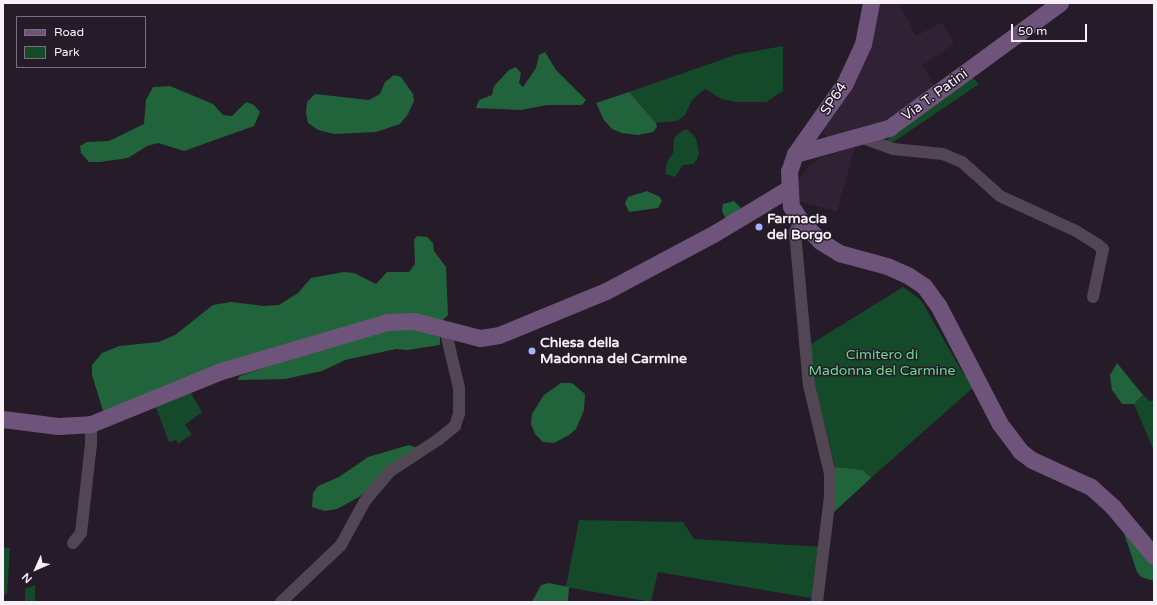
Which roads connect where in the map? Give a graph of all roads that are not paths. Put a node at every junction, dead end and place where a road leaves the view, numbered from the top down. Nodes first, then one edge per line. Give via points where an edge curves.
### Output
1 (871, 3) edge
2 (1060, 3) edge
3 (860, 137) junction
4 (795, 154) junction
5 (788, 189) junction
6 (800, 220) junction
7 (1093, 298) dead end
8 (445, 329) junction
9 (3, 419) edge
10 (91, 424) junction
11 (73, 542) dead end
12 (1154, 556) edge
13 (281, 602) edge
14 (817, 602) edge

1 - 4 street, SP64 / SP64 via 863,44 845,83
2 - 3 street, Via T. Patini via 889,128
3 - 4 street, Via T. Patini
3 - 7 street via 893,149 943,154 962,162 1000,196 1098,245 1102,249
4 - 5 street, SP64 / SP64 via 789,171
5 - 6 street, SP64 via 791,206
5 - 8 street via 715,233 606,291 519,328 480,338
6 - 12 street, SP64 via 820,240 839,253 887,266 910,276 924,286 938,305 1000,424 1020,451 1032,460 1091,487 1113,507
6 - 14 street via 795,232 809,385 830,474 830,496
8 - 10 street via 414,321 387,322 221,371
8 - 13 street via 459,388 459,414 455,426 440,439 388,472 365,501 341,545
9 - 10 street via 58,426
10 - 11 street via 82,533

